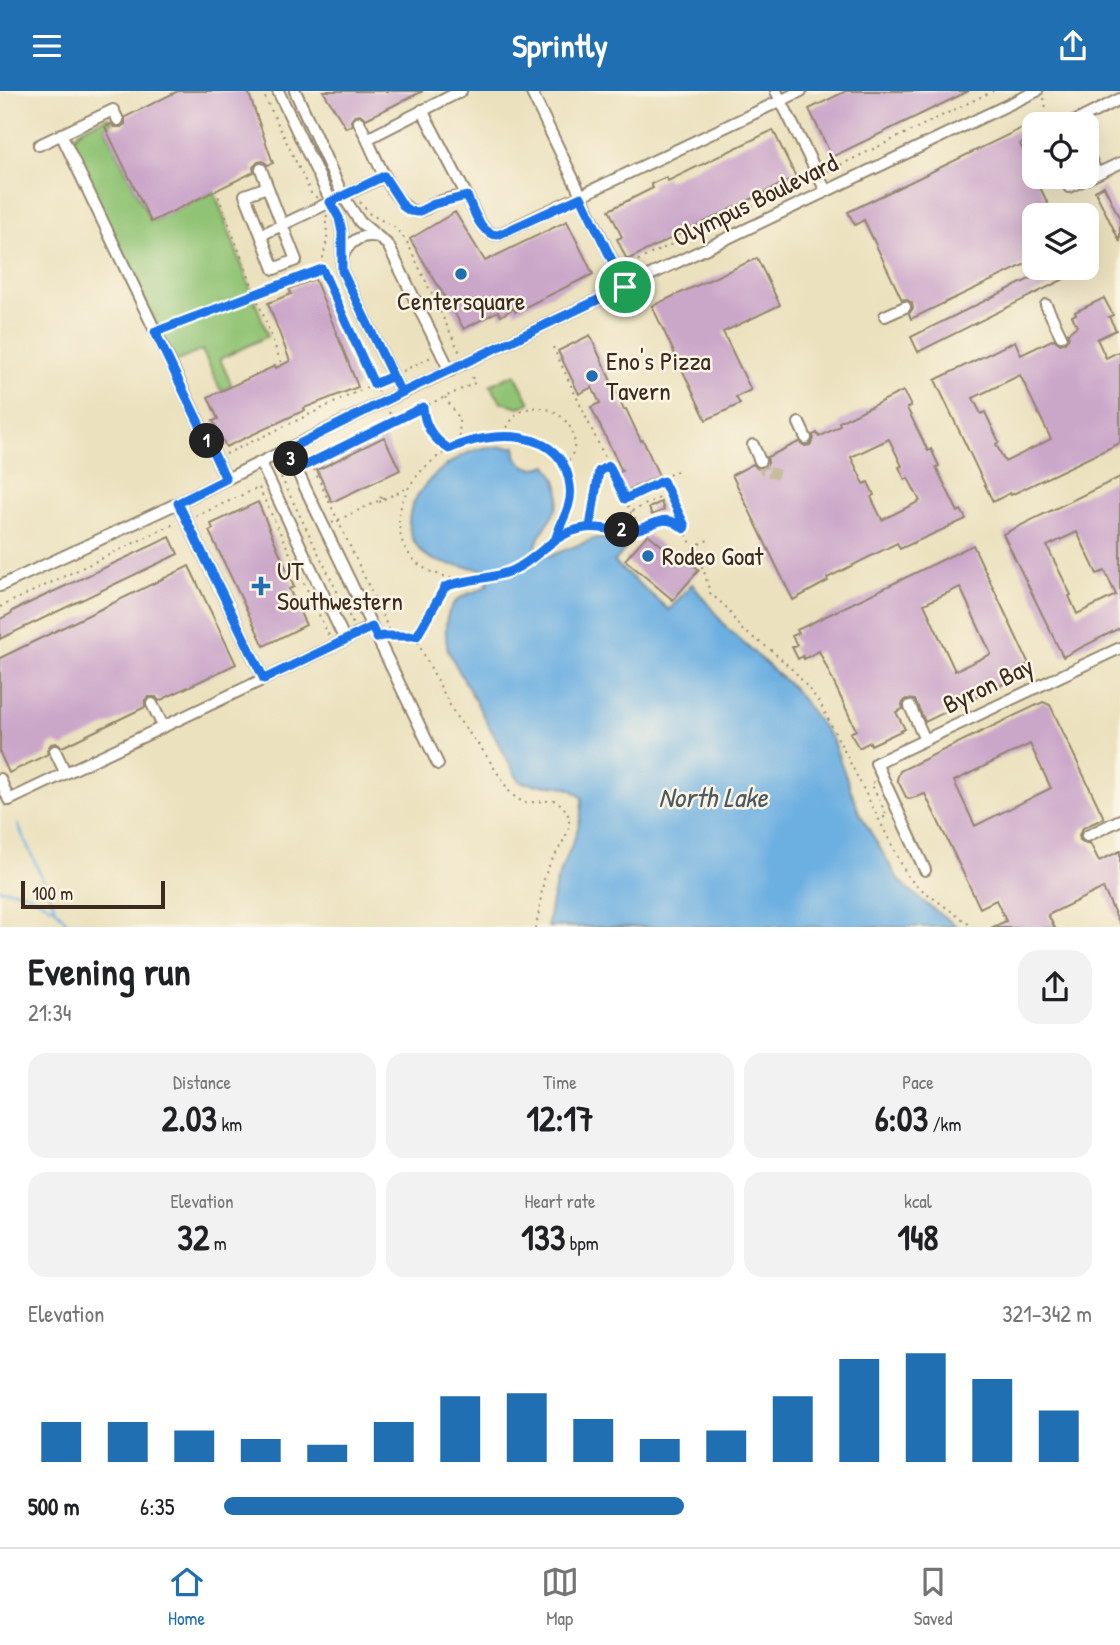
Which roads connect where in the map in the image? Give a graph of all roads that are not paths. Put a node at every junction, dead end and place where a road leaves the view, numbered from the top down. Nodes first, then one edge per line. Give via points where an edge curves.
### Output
1 (278, 91) edge
2 (295, 91) edge
3 (461, 91) edge
4 (531, 91) edge
5 (801, 91) edge
6 (1040, 94) edge
7 (779, 96) edge
8 (1120, 99) edge
9 (422, 110) junction
10 (1094, 112) edge
11 (118, 120) dead end
12 (359, 122) dead end
13 (61, 134) junction
14 (367, 139) junction
15 (39, 145) dead end
16 (1120, 163) edge
17 (261, 169) dead end
18 (1099, 173) edge
19 (384, 176) junction
20 (267, 187) junction
21 (827, 191) junction
22 (343, 196) junction
23 (467, 196) junction
24 (581, 197) junction
25 (326, 205) junction
26 (283, 226) junction
27 (261, 235) junction
28 (380, 237) junction
29 (340, 264) junction
30 (625, 287) junction
31 (1046, 305) dead end
32 (905, 307) dead end
33 (885, 316) dead end
34 (1061, 336) dead end
35 (450, 371) junction
36 (401, 393) junction
37 (799, 423) dead end
38 (806, 438) dead end
39 (752, 445) dead end
40 (287, 450) junction
41 (760, 461) tunnel mouth
42 (261, 463) junction
43 (226, 479) junction
44 (178, 503) junction
45 (0, 586) edge
46 (372, 627) junction
47 (345, 640) junction
48 (1120, 648) edge
49 (264, 679) junction
50 (152, 704) dead end
51 (910, 706) dead end
52 (163, 726) junction
53 (925, 740) junction
54 (55, 751) dead end
55 (438, 764) dead end
56 (65, 772) junction
57 (0, 779) edge
58 (1120, 820) edge
59 (1087, 836) dead end
60 (926, 870) dead end

1 - 25 street
2 - 22 street
3 - 9 street
4 - 24 street
5 - 7 street
6 - 21 street, Olympus Boulevard
7 - 21 street
7 - 24 street
8 - 10 street
9 - 14 street
9 - 23 street
11 - 13 street via 113,110
12 - 14 street
13 - 15 street
13 - 43 street
14 - 19 street
16 - 18 street
17 - 20 street
19 - 22 street
19 - 23 street via 410,211
20 - 26 street
20 - 27 street via 245,195
21 - 30 street, Olympus Boulevard
22 - 25 street
22 - 28 street via 360,222
23 - 24 street via 484,231 491,235
24 - 30 street
25 - 26 street
25 - 29 street via 339,218
26 - 27 street
26 - 27 street via 296,260 274,269
28 - 29 street via 358,238
28 - 35 street
29 - 36 street
30 - 35 street, Olympus Boulevard
31 - 34 street
32 - 33 street
35 - 36 street, Olympus Boulevard
36 - 40 street, Olympus Boulevard
37 - 38 street
39 - 41 street
40 - 42 street, Olympus Boulevard
40 - 46 street
42 - 43 street, Olympus Boulevard
42 - 47 street
43 - 44 street, Olympus Boulevard
44 - 45 street, Olympus Boulevard
44 - 49 street
46 - 47 street
46 - 55 street
47 - 49 street
48 - 53 street, Byron Bay
49 - 52 street
50 - 52 street
51 - 53 street
52 - 56 street
53 - 60 street, Byron Bay via 876,764
54 - 56 street
56 - 57 street via 9,800
58 - 59 street

